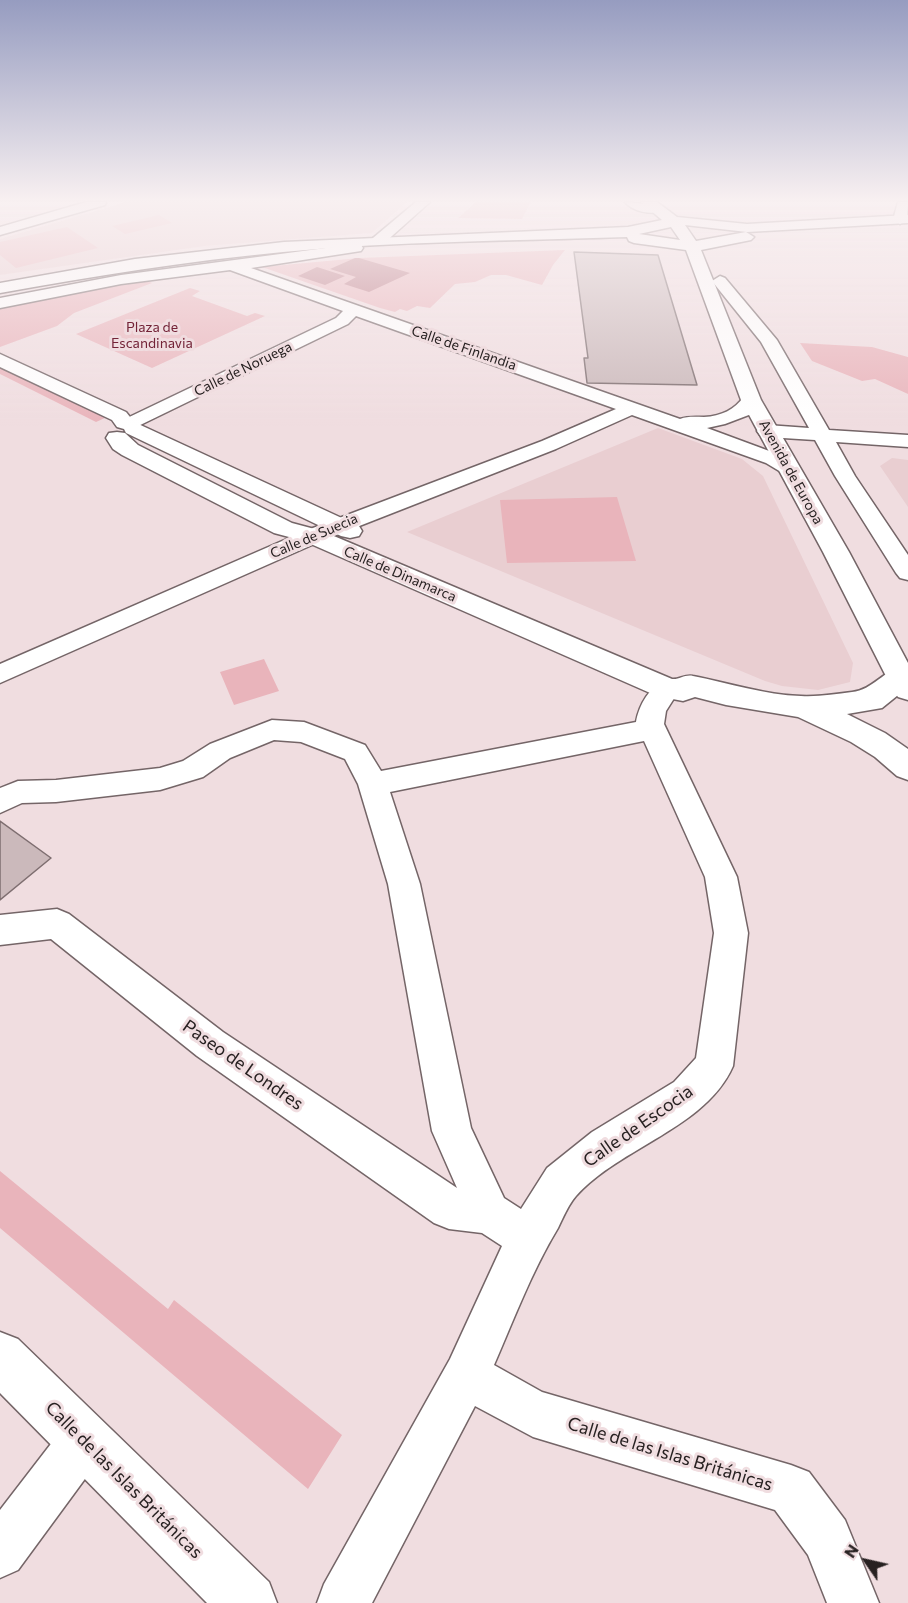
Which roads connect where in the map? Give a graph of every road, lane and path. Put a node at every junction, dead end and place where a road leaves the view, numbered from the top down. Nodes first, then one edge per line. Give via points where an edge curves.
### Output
1 (63, 277) edge
2 (102, 277) edge
3 (146, 277) edge
4 (262, 277) edge
5 (717, 277) edge
6 (719, 277) edge
7 (720, 281) junction
8 (0, 288) edge
9 (0, 294) edge
10 (0, 303) edge
11 (353, 310) junction
12 (0, 360) edge
13 (751, 400) junction
14 (631, 407) junction
15 (118, 429) junction
16 (778, 432) junction
17 (822, 434) junction
18 (908, 441) edge
19 (788, 468) junction
20 (339, 525) junction
21 (313, 536) junction
22 (908, 573) edge
23 (874, 579) dead end
24 (0, 674) edge
25 (905, 684) edge
26 (678, 687) junction
27 (801, 707) junction
28 (651, 729) junction
29 (908, 768) edge
30 (373, 784) junction
31 (0, 801) edge
32 (0, 930) edge
33 (489, 1213) junction
34 (528, 1238) junction
35 (0, 1357) edge
36 (466, 1375) junction
37 (84, 1440) junction
38 (0, 1552) edge
39 (248, 1603) edge
40 (342, 1603) edge
41 (853, 1603) edge

1 - 8 main road
2 - 9 main road
3 - 10 street
4 - 11 street, Calle de Finlandia
5 - 13 main road, Avenida de Europa
6 - 7 main road, Avenida de Europa
7 - 16 main road, Avenida de Europa
7 - 17 street, Avenida de Europa via 769,340
11 - 14 street, Calle de Finlandia
11 - 15 street, Calle de Noruega via 342,321
12 - 15 main road, Calle de Dinamarca via 119,416
13 - 14 street, Calle de Finlandia via 747,409 724,421 704,424 681,422
13 - 16 main road, Avenida de Europa
14 - 19 street, Calle de Finlandia
14 - 20 street, Calle de Suecia via 549,445
15 - 20 main road, Calle de Dinamarca
15 - 21 main road, Calle de Dinamarca via 121,444 130,450 273,522
16 - 17 street
16 - 19 main road, Avenida de Europa
16 - 23 main road, Avenida de Europa
17 - 18 street
17 - 22 street, Avenida de Europa
19 - 25 main road, Avenida de Europa
20 - 21 street, Calle de Suecia
20 - 26 main road, Calle de Dinamarca via 676,668 687,676
21 - 24 street, Calle de Suecia
21 - 26 main road, Calle de Dinamarca
25 - 27 main road, Calle de Dinamarca via 871,701
26 - 27 main road, Calle de Dinamarca
26 - 28 street via 652,710
27 - 29 main road, Calle de Dinamarca via 855,730 883,746
28 - 30 street
28 - 34 street, Calle de Escocia via 712,856 732,933 714,1066 688,1095 606,1146 561,1182
30 - 31 street via 355,752 304,732 272,730 220,751 193,769 160,779 18,792
30 - 33 street via 404,884 452,1131
32 - 33 street, Paseo de Londres via 57,924 210,1044 449,1208
33 - 34 street, Paseo de Londres
34 - 36 street, Calle de Escocia
35 - 37 main road, Calle de las Islas Británicas
36 - 40 street, Calle de Escocia
36 - 41 street, Calle de las Islas Británicas via 533,1413 791,1490 827,1538
37 - 38 street
37 - 39 main road, Calle de las Islas Británicas

